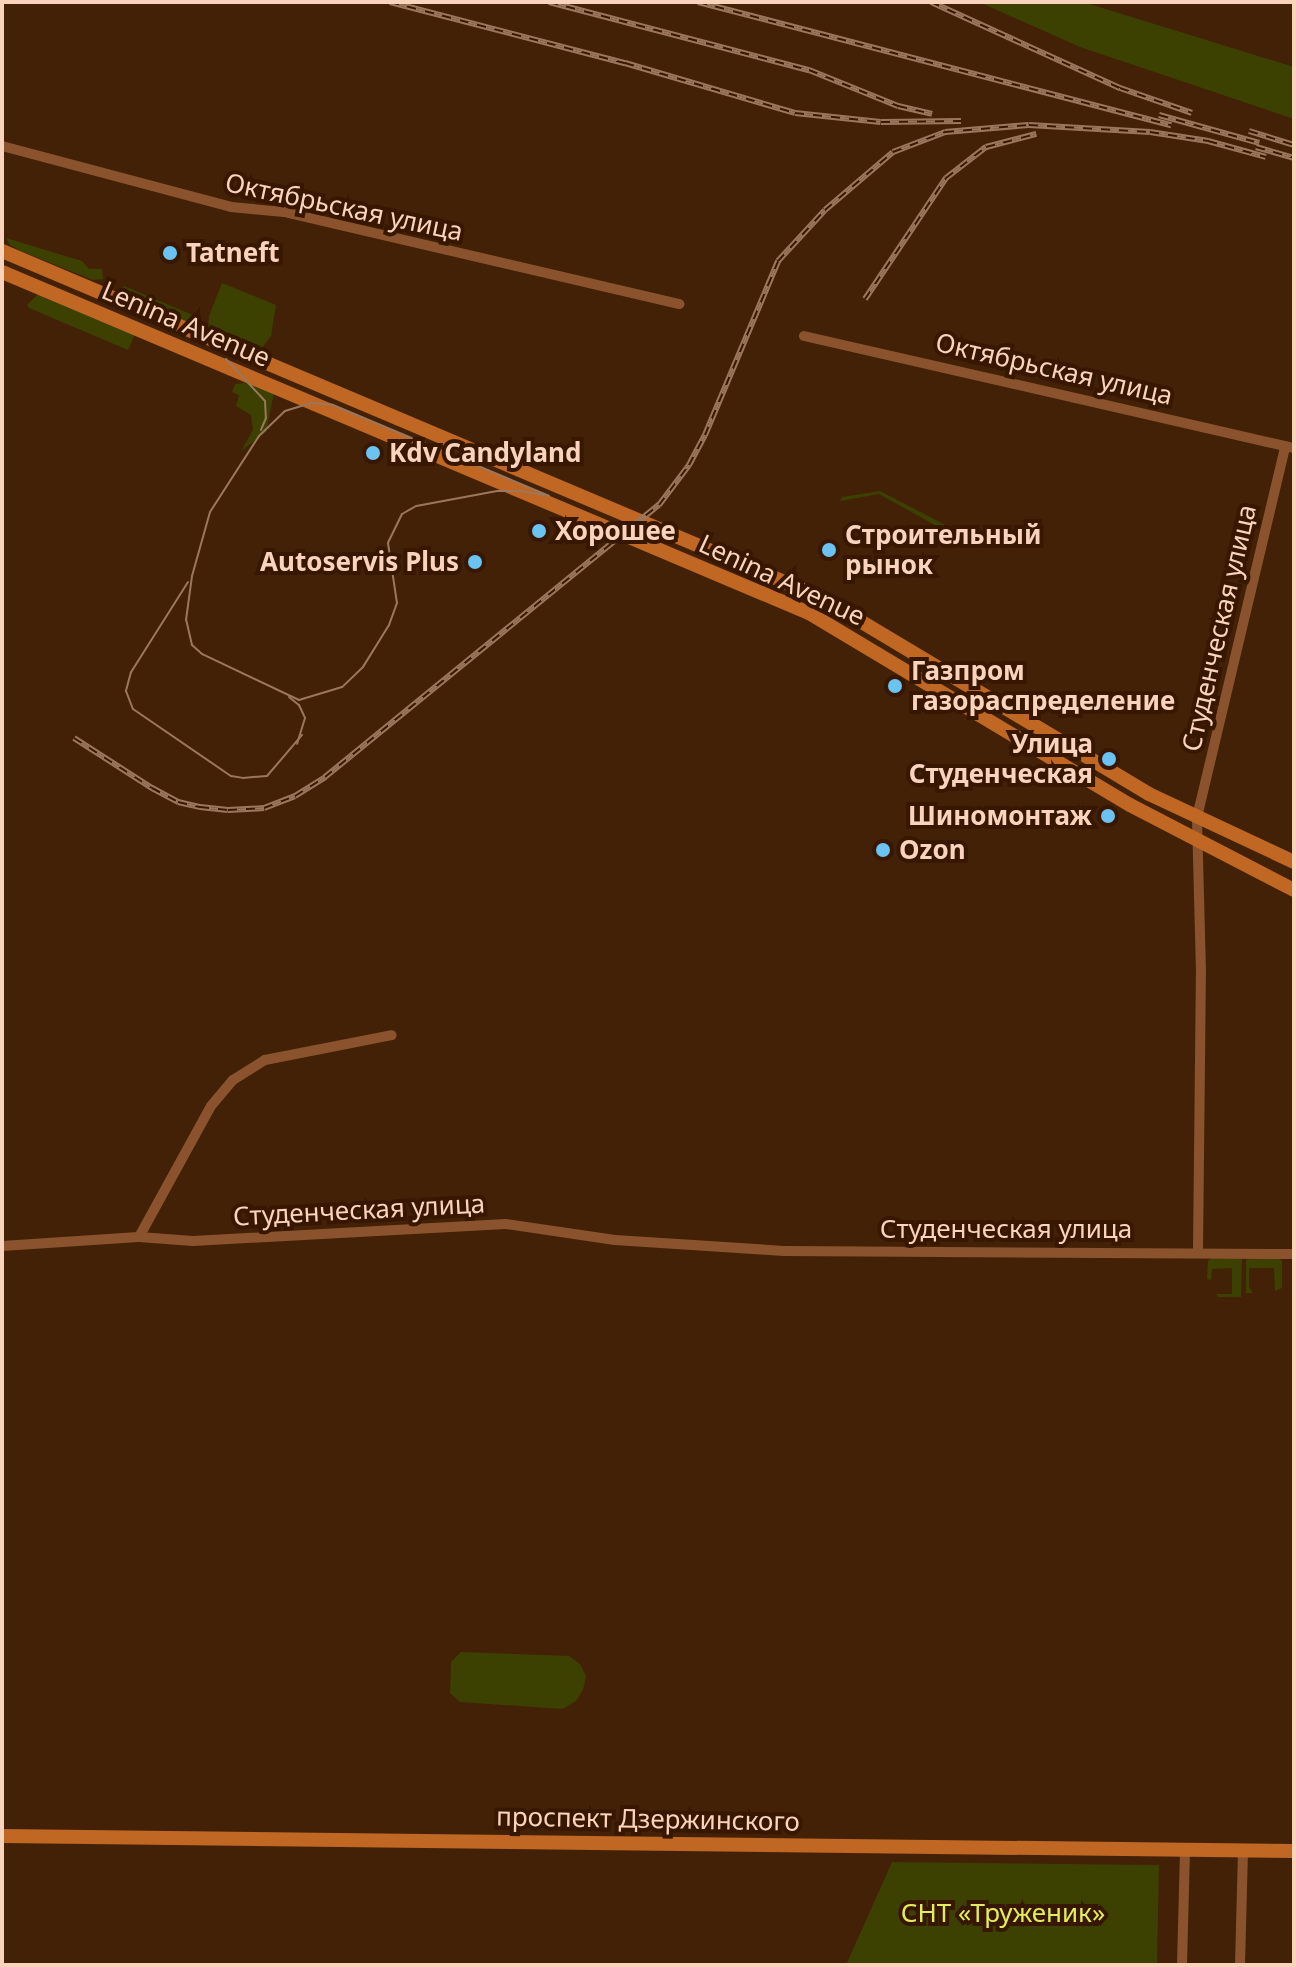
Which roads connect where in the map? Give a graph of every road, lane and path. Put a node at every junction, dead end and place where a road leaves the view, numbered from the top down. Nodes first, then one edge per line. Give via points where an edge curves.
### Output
1 (2, 146) edge
2 (2, 251) edge
3 (2, 272) edge
4 (679, 304) dead end
5 (804, 336) dead end
6 (1289, 448) edge
7 (1197, 817) junction
8 (1198, 843) junction
9 (1294, 862) edge
10 (1294, 890) edge
11 (392, 1035) dead end
12 (139, 1237) junction
13 (2, 1246) edge
14 (1198, 1251) junction
15 (1294, 1254) edge
16 (2, 1836) edge
17 (1185, 1849) junction
18 (1243, 1851) junction
19 (1294, 1851) edge
20 (1182, 1965) edge
21 (1240, 1965) edge

1 - 4 street, Октябрьская улица via 231,207 284,212
2 - 7 main road, Lenina Avenue via 820,597 1149,794
3 - 8 main road, Lenina Avenue via 809,613
5 - 6 street, Октябрьская улица
6 - 7 street, Студенческая улица
7 - 8 street, Студенческая улица
7 - 9 main road, Lenina Avenue
8 - 10 main road, Lenina Avenue
8 - 14 street, Студенческая улица
11 - 12 street via 265,1060 233,1080 211,1106
12 - 13 street, Студенческая улица
12 - 14 street, Студенческая улица via 216,1240 506,1224 615,1240 784,1251
14 - 15 street
16 - 17 main road, проспект Дзержинского
17 - 18 main road, проспект Дзержинского
17 - 20 street
18 - 19 main road, проспект Дзержинского
18 - 21 street

